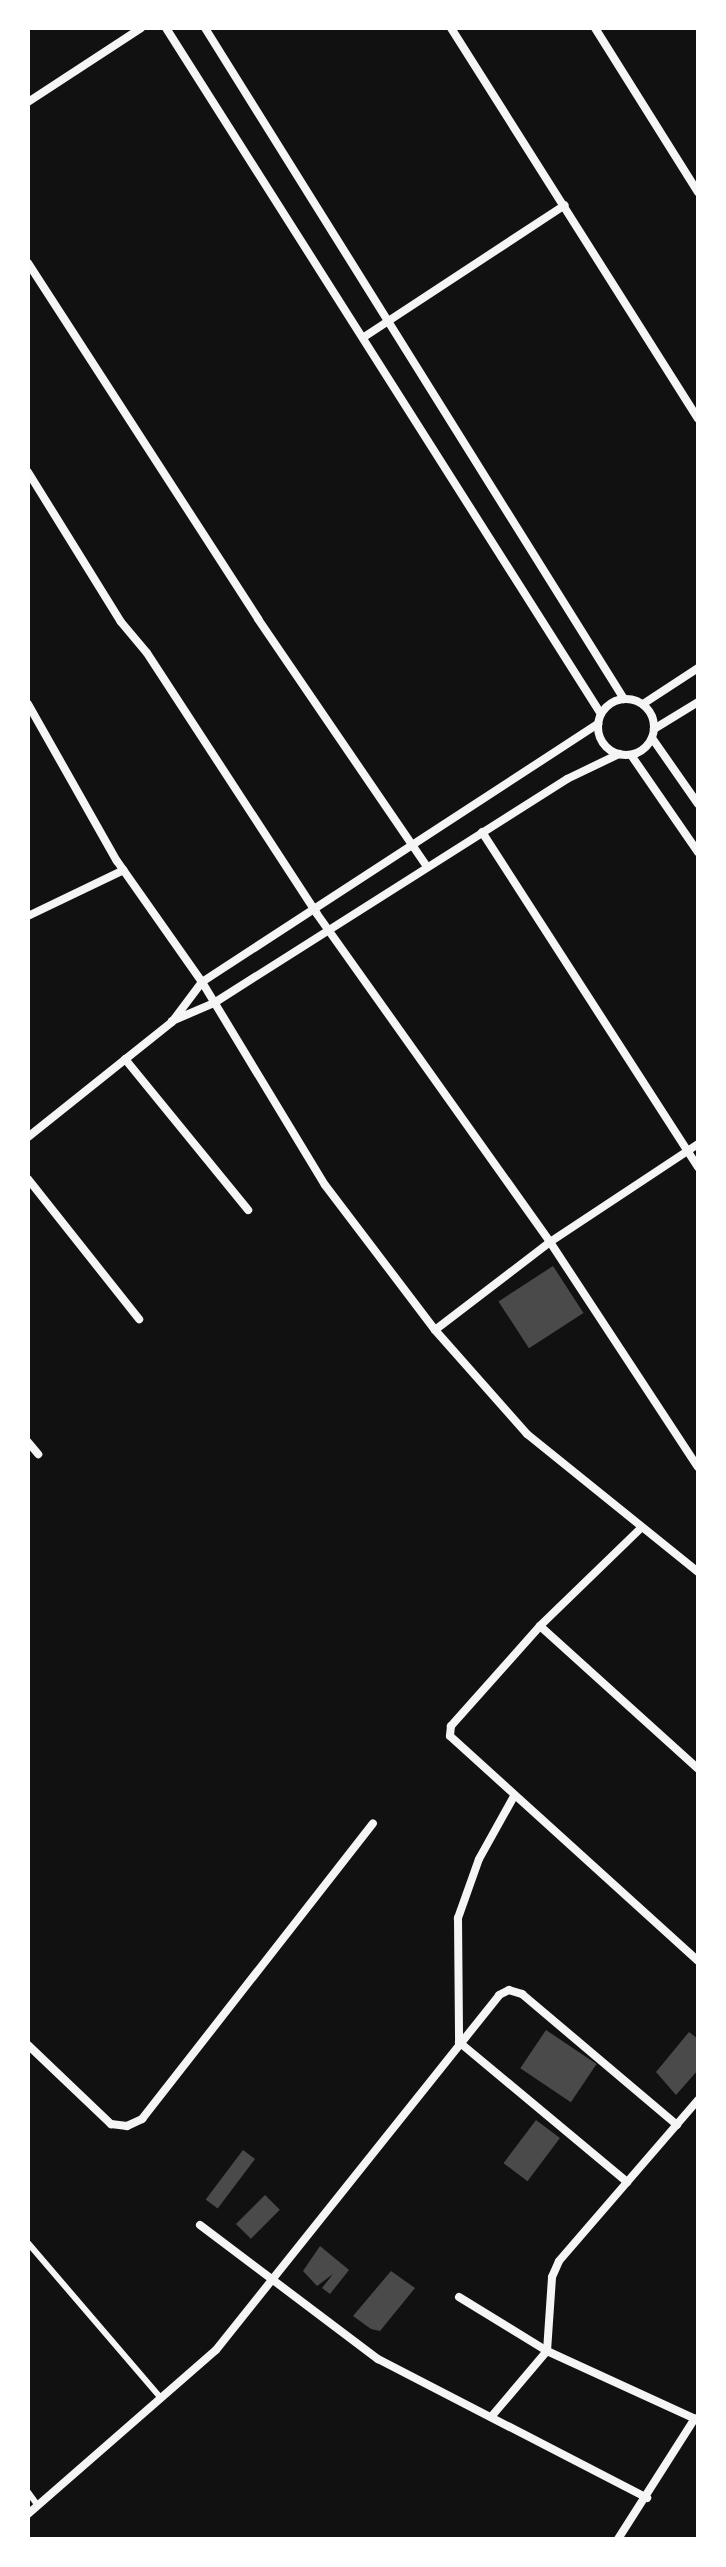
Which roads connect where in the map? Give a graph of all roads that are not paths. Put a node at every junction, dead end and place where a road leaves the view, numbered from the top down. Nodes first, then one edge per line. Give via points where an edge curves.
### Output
1 (141, 28) edge
2 (166, 28) edge
3 (205, 28) edge
4 (451, 28) edge
5 (595, 28) edge
6 (28, 102) edge
7 (698, 192) edge
8 (565, 205) junction
9 (28, 263) edge
10 (389, 320) junction
11 (364, 337) junction
12 (698, 418) edge
13 (28, 472) edge
14 (698, 668) edge
15 (624, 699) junction
16 (698, 702) edge
17 (28, 704) edge
18 (643, 704) junction
19 (599, 719) junction
20 (653, 734) junction
21 (619, 754) junction
22 (631, 755) junction
23 (698, 804) edge
24 (482, 832) junction
25 (413, 847) junction
26 (698, 852) edge
27 (427, 867) junction
28 (124, 870) junction
29 (316, 912) junction
30 (28, 916) edge
31 (331, 929) junction
32 (202, 982) junction
33 (214, 1003) junction
34 (172, 1022) junction
35 (125, 1059) junction
36 (28, 1137) edge
37 (698, 1144) edge
38 (687, 1151) junction
39 (698, 1167) edge
40 (28, 1179) edge
41 (248, 1210) dead end
42 (550, 1242) junction
43 (139, 1319) dead end
44 (435, 1330) junction
45 (28, 1442) edge
46 (38, 1454) dead end
47 (698, 1467) edge
48 (641, 1528) junction
49 (698, 1572) edge
50 (540, 1626) junction
51 (698, 1769) edge
52 (513, 1798) junction
53 (373, 1823) dead end
54 (698, 1961) edge
55 (459, 2042) junction
56 (28, 2045) edge
57 (698, 2100) edge
58 (677, 2125) junction
59 (627, 2182) junction
60 (200, 2225) dead end
61 (28, 2243) edge
62 (272, 2279) junction
63 (459, 2297) dead end
64 (547, 2351) junction
65 (161, 2398) junction
66 (491, 2417) junction
67 (697, 2419) edge
68 (28, 2492) edge
69 (647, 2498) junction
70 (38, 2506) junction
71 (28, 2514) edge
72 (618, 2539) edge

1 - 6 street
2 - 11 street
3 - 10 street
4 - 8 street
5 - 7 street
8 - 10 street
8 - 12 street
9 - 25 street
10 - 11 street
10 - 15 street
11 - 19 street
13 - 29 street via 121,622 147,653
14 - 18 street
15 - 18 street
15 - 19 street
16 - 20 street
17 - 28 street
18 - 20 street
19 - 21 street via 604,744
19 - 25 street
20 - 22 street
20 - 23 street
21 - 22 street
21 - 24 street
22 - 26 street
24 - 27 street
24 - 38 street
25 - 27 street
25 - 29 street
27 - 31 street
28 - 30 street
28 - 32 street
29 - 31 street
29 - 32 street
31 - 33 street
31 - 42 street
32 - 33 street
32 - 34 street
33 - 34 street
33 - 44 street via 325,1185
34 - 35 street
35 - 36 street
35 - 41 street
37 - 38 street
38 - 39 street
38 - 42 street
40 - 43 street
42 - 44 street
42 - 47 street
44 - 48 street via 527,1434
45 - 46 street
48 - 49 street
48 - 50 street
50 - 51 street
50 - 52 street via 451,1726 450,1736
52 - 54 street
52 - 55 street via 474,1870 458,1918
53 - 56 street via 142,2119 127,2126 111,2124
55 - 58 street via 499,1995 509,1990 522,1994
55 - 59 street
55 - 62 street
57 - 58 street
58 - 59 street
59 - 64 street via 559,2261 552,2277
60 - 62 street
61 - 65 lane
62 - 65 street via 216,2350
62 - 66 street via 378,2359
63 - 64 street
64 - 66 street
64 - 67 street
65 - 70 street
66 - 69 street
67 - 69 street
68 - 70 lane
69 - 72 street
70 - 71 street

